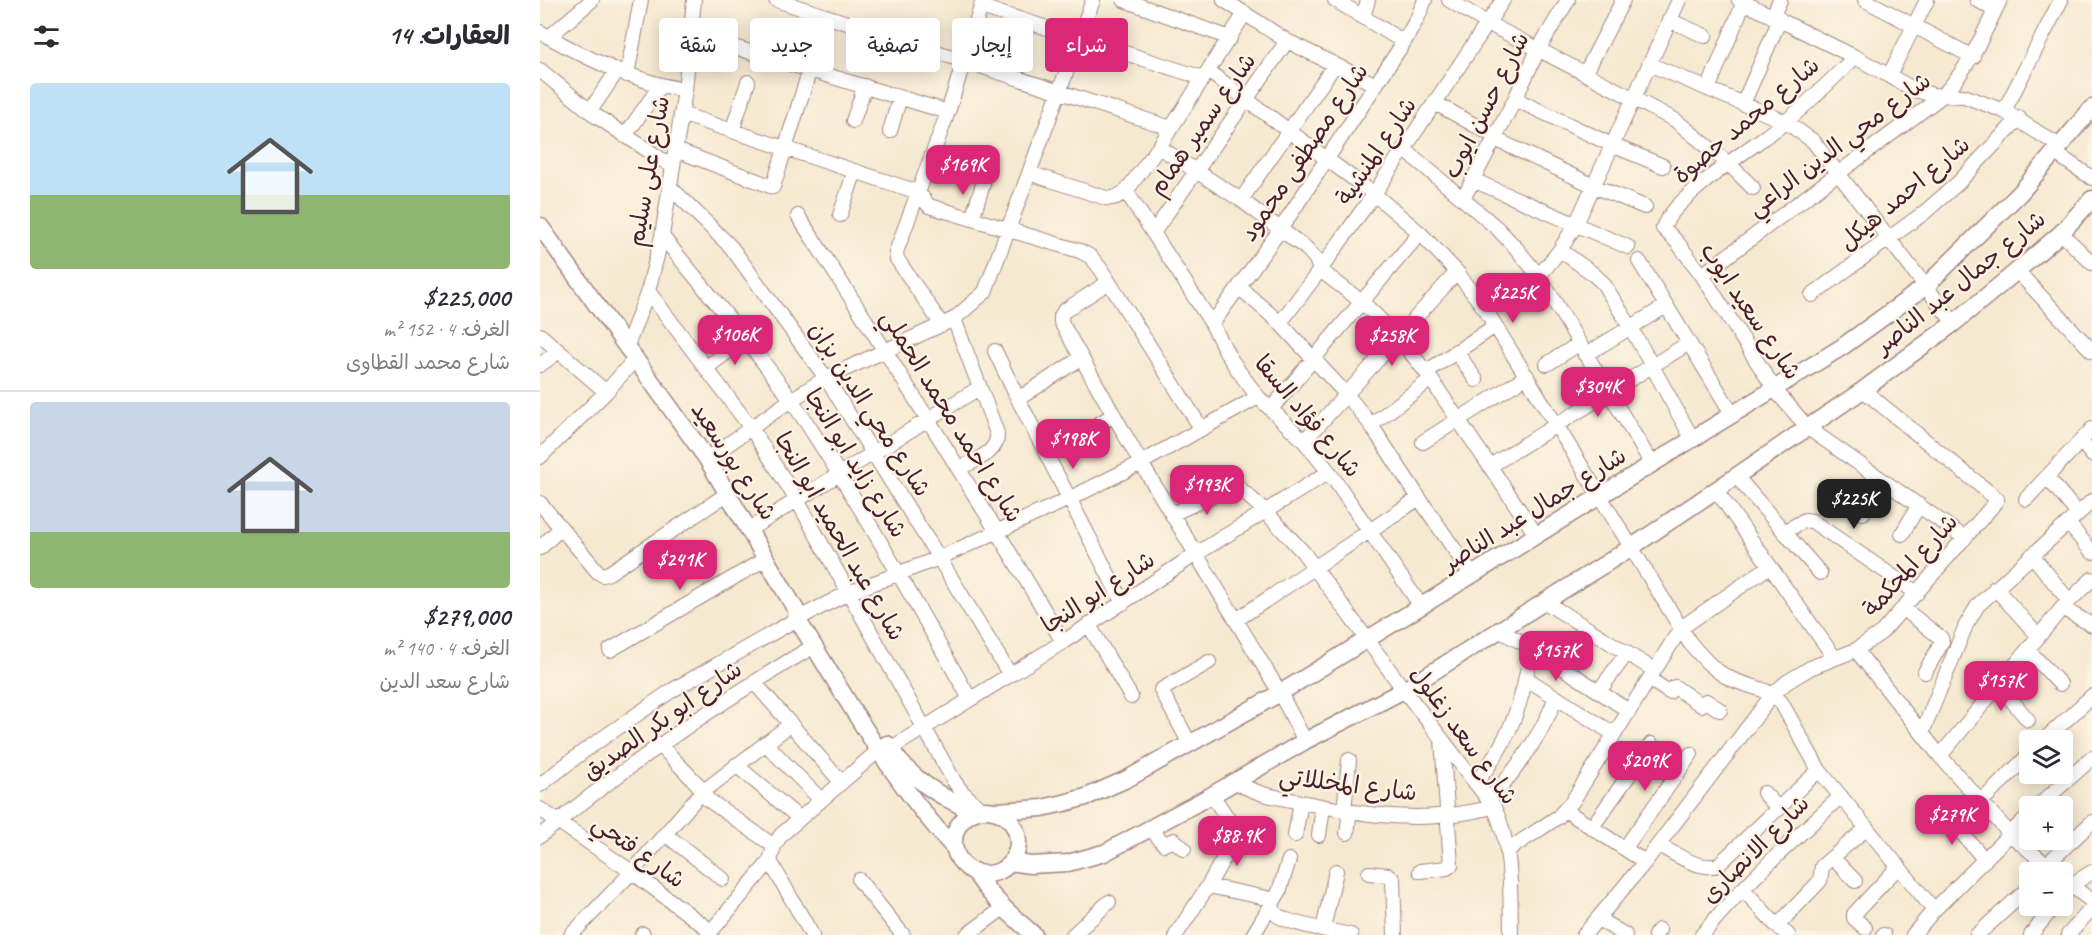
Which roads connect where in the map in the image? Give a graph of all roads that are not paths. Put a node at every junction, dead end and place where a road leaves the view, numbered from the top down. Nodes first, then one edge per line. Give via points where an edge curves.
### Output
1 (592, 0) edge
2 (641, 0) edge
3 (694, 0) edge
4 (776, 0) edge
5 (1094, 0) edge
6 (1124, 0) edge
7 (1224, 0) edge
8 (1335, 0) edge
9 (1368, 0) edge
10 (1425, 0) edge
11 (1449, 0) edge
12 (1503, 0) edge
13 (1568, 0) edge
14 (1623, 0) edge
15 (1679, 0) edge
16 (1780, 0) edge
17 (1865, 0) edge
18 (1927, 0) edge
19 (1977, 0) edge
20 (2061, 0) edge
21 (1742, 1) edge
22 (982, 3) edge
23 (1997, 5) edge
24 (1245, 13) junction
25 (1363, 17) junction
26 (1777, 17) junction
27 (692, 18) edge
28 (977, 18) edge
29 (1087, 18) edge
30 (1669, 21) junction
31 (1487, 23) junction
32 (1045, 26) edge
33 (1914, 26) junction
34 (545, 35) edge
35 (1705, 36) dead end
36 (1230, 38) junction
37 (1287, 41) junction
38 (1404, 42) junction
39 (1538, 50) junction
40 (1128, 52) edge
41 (952, 57) edge
42 (1855, 57) junction
43 (1972, 57) junction
44 (1649, 64) junction
45 (1334, 66) junction
46 (540, 70) edge
47 (687, 72) edge
48 (809, 72) edge
49 (819, 72) edge
50 (961, 72) edge
51 (997, 72) edge
52 (1066, 72) edge
53 (622, 73) junction
54 (1585, 74) junction
55 (1205, 75) junction
56 (1889, 76) junction
57 (748, 82) dead end
58 (660, 86) junction
59 (1376, 86) junction
60 (865, 87) junction
61 (1708, 89) junction
62 (685, 90) junction
63 (1058, 92) junction
64 (1942, 96) junction
65 (900, 97) junction
66 (1634, 98) junction
67 (1246, 99) junction
68 (1515, 99) junction
69 (1436, 103) junction
70 (1743, 104) junction
71 (2092, 108) edge
72 (590, 111) junction
73 (2004, 111) junction
74 (948, 112) junction
75 (681, 114) junction
76 (2019, 118) junction
77 (853, 121) dead end
78 (1786, 122) junction
79 (1171, 128) junction
80 (732, 130) junction
81 (1289, 130) junction
82 (890, 131) dead end
83 (625, 136) junction
84 (1495, 138) junction
85 (1612, 145) junction
86 (1159, 147) junction
87 (786, 148) junction
88 (1404, 149) junction
89 (676, 150) junction
90 (2058, 150) junction
91 (1326, 159) junction
92 (1729, 164) junction
93 (1663, 166) dead end
94 (673, 167) junction
95 (855, 171) junction
96 (1196, 171) junction
97 (1839, 172) junction
98 (1029, 173) junction
99 (2092, 178) edge
100 (1473, 180) junction
101 (983, 184) dead end
102 (669, 186) junction
103 (1594, 186) junction
104 (1752, 188) dead end
105 (1126, 191) junction
106 (918, 192) junction
107 (1374, 194) junction
108 (1463, 199) junction
109 (2092, 199) edge
110 (1241, 200) junction
111 (1645, 207) dead end
112 (840, 214) dead end
113 (798, 216) dead end
114 (972, 219) junction
115 (1668, 219) joint
116 (1576, 224) junction
117 (541, 229) edge
118 (1009, 230) junction
119 (1281, 230) junction
120 (1153, 233) junction
121 (1420, 233) junction
122 (2061, 233) junction
123 (662, 236) junction
124 (1890, 238) junction
125 (1628, 247) dead end
126 (1560, 250) junction
127 (1639, 261) dead end
128 (2092, 263) edge
129 (1320, 270) junction
130 (2017, 271) junction
131 (1457, 272) junction
132 (1702, 275) junction
133 (1539, 276) junction
134 (1109, 282) junction
135 (1926, 286) junction
136 (1239, 287) junction
137 (648, 291) junction
138 (1812, 295) dead end
139 (1362, 302) junction
140 (1666, 306) junction
141 (948, 322) junction
142 (1954, 323) junction
143 (1212, 324) junction
144 (1280, 324) junction
145 (1495, 326) junction
146 (1630, 328) junction
147 (540, 335) edge
148 (1398, 338) junction
149 (745, 339) junction
150 (1689, 343) junction
151 (1582, 349) junction
152 (559, 351) junction
153 (886, 351) junction
154 (995, 351) dead end
155 (1456, 351) junction
156 (2092, 351) edge
157 (631, 352) junction
158 (1081, 358) junction
159 (1313, 360) junction
160 (1547, 364) dead end
161 (540, 365) edge
162 (1652, 366) junction
163 (706, 367) junction
164 (1428, 375) junction
165 (1527, 376) junction
166 (826, 378) junction
167 (1476, 380) dead end
168 (979, 388) junction
169 (1775, 390) junction
170 (1863, 390) junction
171 (606, 392) junction
172 (1608, 393) junction
173 (1346, 394) junction
174 (1258, 397) junction
175 (1018, 399) junction
176 (791, 400) junction
177 (1271, 409) junction
178 (1114, 415) junction
179 (1733, 415) junction
180 (1458, 418) junction
181 (928, 420) junction
182 (1371, 425) junction
183 (1556, 425) junction
184 (751, 428) junction
185 (1201, 428) junction
186 (1808, 428) junction
187 (2092, 429) edge
188 (1079, 435) dead end
189 (1693, 440) junction
190 (1304, 441) junction
191 (2081, 441) junction
192 (1423, 442) dead end
193 (874, 453) junction
194 (2092, 455) edge
195 (540, 457) edge
196 (706, 459) junction
197 (1141, 462) junction
198 (1652, 464) junction
199 (1490, 466) junction
200 (960, 468) junction
201 (1329, 472) junction
202 (839, 474) junction
203 (1736, 476) junction
204 (2047, 477) junction
205 (1885, 482) junction
206 (1716, 490) junction
207 (727, 494) junction
208 (1601, 496) junction
209 (1071, 498) junction
210 (1419, 498) junction
211 (2026, 499) dead end
212 (797, 500) junction
213 (2092, 501) edge
214 (540, 503) edge
215 (1919, 506) junction
216 (1265, 511) junction
217 (1863, 513) dead end
218 (1172, 514) junction
219 (2073, 518) junction
220 (561, 528) junction
221 (750, 529) junction
222 (1369, 531) junction
223 (998, 532) junction
224 (1784, 532) junction
225 (1902, 534) dead end
226 (1537, 536) junction
227 (1965, 538) junction
228 (1632, 547) junction
229 (540, 548) edge
230 (2092, 552) edge
231 (1196, 554) junction
232 (2032, 555) junction
233 (767, 558) junction
234 (939, 558) junction
235 (1770, 566) junction
236 (1315, 567) junction
237 (898, 573) junction
238 (1820, 573) dead end
239 (1472, 575) junction
240 (2092, 579) edge
241 (1995, 588) junction
242 (848, 593) junction
243 (1917, 593) junction
244 (1545, 602) junction
245 (1123, 603) junction
246 (2066, 604) junction
247 (1421, 606) junction
248 (1904, 609) junction
249 (799, 615) junction
250 (1236, 620) junction
251 (1089, 625) junction
252 (2092, 625) edge
253 (1681, 628) junction
254 (1498, 630) junction
255 (2033, 630) dead end
256 (1368, 639) junction
257 (1063, 642) junction
258 (814, 646) junction
259 (1531, 647) junction
260 (610, 650) dead end
261 (1856, 650) junction
262 (2028, 650) junction
263 (1627, 653) junction
264 (1834, 657) junction
265 (1209, 662) dead end
266 (1924, 672) dead end
267 (1651, 674) junction
268 (1010, 675) junction
269 (1527, 679) junction
270 (754, 681) junction
271 (1998, 684) junction
272 (2060, 684) dead end
273 (1404, 690) junction
274 (1599, 692) junction
275 (1280, 693) junction
276 (1773, 694) junction
277 (2092, 696) edge
278 (1131, 697) dead end
279 (1556, 698) junction
280 (970, 699) junction
281 (1720, 710) dead end
282 (1629, 711) junction
283 (2028, 720) dead end
284 (791, 724) junction
285 (924, 728) junction
286 (2055, 730) edge
287 (1922, 733) junction
288 (1614, 734) junction
289 (1442, 740) junction
290 (1305, 741) junction
291 (765, 743) junction
292 (1190, 744) junction
293 (1651, 744) dead end
294 (661, 746) junction
295 (884, 749) junction
296 (1691, 754) dead end
297 (1940, 756) junction
298 (1349, 760) dead end
299 (2091, 763) edge
300 (2019, 764) edge
301 (736, 765) junction
302 (1819, 770) junction
303 (1235, 781) junction
304 (841, 782) junction
305 (1476, 783) junction
306 (540, 784) edge
307 (702, 792) junction
308 (1764, 793) dead end
309 (1212, 795) junction
310 (1841, 796) junction
311 (2050, 796) edge
312 (820, 800) junction
313 (1982, 801) junction
314 (1301, 802) junction
315 (1492, 803) junction
316 (1323, 807) junction
317 (540, 809) edge
318 (1779, 809) junction
319 (1565, 810) junction
320 (984, 811) junction
321 (1347, 811) junction
322 (1943, 811) dead end
323 (1448, 815) junction
324 (799, 818) junction
325 (558, 821) junction
326 (2092, 822) edge
327 (2019, 824) edge
328 (1592, 827) junction
329 (1867, 828) junction
330 (1151, 829) junction
331 (1347, 833) dead end
332 (664, 834) junction
333 (1295, 835) dead end
334 (1319, 835) dead end
335 (2011, 835) junction
336 (540, 836) edge
337 (1658, 845) junction
338 (774, 846) junction
339 (1624, 848) junction
340 (955, 849) junction
341 (1184, 849) dead end
342 (1508, 850) junction
343 (1833, 858) junction
344 (1289, 860) dead end
345 (1985, 860) junction
346 (770, 861) junction
347 (1011, 862) junction
348 (1645, 862) junction
349 (2040, 862) edge
350 (2056, 862) edge
351 (1899, 866) junction
352 (974, 871) junction
353 (1336, 871) dead end
354 (1420, 871) dead end
355 (632, 872) junction
356 (2092, 872) edge
357 (1369, 873) dead end
358 (723, 879) dead end
359 (859, 880) dead end
360 (1855, 881) dead end
361 (2073, 883) edge
362 (1208, 886) junction
363 (1743, 889) junction
364 (2073, 891) edge
365 (2019, 897) edge
366 (2092, 901) edge
367 (1109, 902) dead end
368 (1272, 905) junction
369 (2092, 908) edge
370 (1002, 909) junction
371 (1934, 910) junction
372 (2047, 916) edge
373 (1598, 918) junction
374 (1777, 926) junction
375 (1865, 928) dead end
376 (1323, 929) junction
377 (1303, 930) edge
378 (709, 933) edge
379 (1182, 933) edge
380 (571, 935) edge
381 (813, 935) edge
382 (903, 935) edge
383 (967, 935) edge
384 (1034, 935) edge
385 (1073, 935) edge
386 (1253, 935) edge
387 (1350, 935) edge
388 (1395, 935) edge
389 (1511, 935) edge
390 (1584, 935) edge
391 (1624, 935) edge
392 (1702, 935) edge
393 (1788, 935) edge
394 (1913, 935) edge
395 (1977, 935) edge
396 (2031, 935) edge
397 (2068, 935) edge

1 - 34 street
2 - 53 street
3 - 27 street, شارع على سليم
4 - 41 street
5 - 29 street
6 - 36 street
7 - 24 street
8 - 25 street
9 - 25 street
10 - 38 street, شارع مصطفى محمود
11 - 31 street
12 - 31 street, شارع المنشية
13 - 39 street, شارع حسن ايوب
14 - 54 street
15 - 30 street
16 - 26 street
17 - 33 street
18 - 33 street
19 - 23 street
20 - 73 street
21 - 26 street
21 - 61 street
22 - 28 street
22 - 32 street
23 - 43 street, شارع محي الدين الراعي
24 - 36 street
24 - 37 street
25 - 38 street
26 - 42 street
26 - 70 street
30 - 35 street
30 - 44 street
31 - 39 street
31 - 69 street, شارع المنشية
33 - 43 street
33 - 56 street
34 - 53 street
36 - 55 street
37 - 45 street
37 - 67 street, شارع سمير همام
38 - 59 street, شارع مصطفى محمود
39 - 54 street
39 - 68 street, شارع حسن ايوب
40 - 55 street
42 - 56 street
42 - 78 street, شارع محمد حصوة
43 - 64 street, شارع محي الدين الراعي
44 - 61 street
44 - 66 street
45 - 59 street
45 - 81 street
46 - 72 street
47 - 62 street, شارع على سليم
48 - 87 street
49 - 60 street
50 - 74 street
51 - 63 street
52 - 63 street
53 - 58 street
53 - 72 street
54 - 66 street
55 - 67 street
55 - 79 street
56 - 64 street via 1923,93
57 - 80 street
58 - 62 street
58 - 83 street
59 - 91 street, شارع مصطفى محمود
60 - 65 street
60 - 77 street
61 - 70 street
62 - 75 street, شارع على سليم
63 - 79 street
63 - 98 street
64 - 73 street via 1964,96
64 - 97 street, شارع محي الدين الراعي
65 - 74 street
65 - 82 street
66 - 85 street
66 - 92 street via 1675,120
67 - 81 street
67 - 96 street, شارع سمير همام
68 - 84 street, شارع حسن ايوب
68 - 85 street
69 - 84 street
69 - 88 street, شارع المنشية
70 - 78 street
71 - 90 street, شارع جمال عبد الناصر
72 - 83 street
73 - 76 street
74 - 106 street
75 - 80 street
75 - 89 street, شارع على سليم
76 - 90 street
76 - 124 street, شارع احمد هيكل via 1958,183
78 - 92 street, شارع محمد حصوة
78 - 97 street via 1813,141
79 - 86 street
80 - 87 street
81 - 91 street
81 - 110 street
83 - 94 street
84 - 100 street, شارع حسن ايوب
84 - 103 street
85 - 93 street
85 - 103 street
86 - 96 street
86 - 105 street
87 - 89 street via 773,188
87 - 95 street
88 - 107 street, شارع المنشية
88 - 108 street
89 - 94 street, شارع على سليم
90 - 99 street
90 - 135 street, شارع جمال عبد الناصر
91 - 107 street
91 - 119 street, شارع مصطفى محمود
92 - 104 street
92 - 115 street, شارع محمد حصوة via 1692,192
94 - 102 street, شارع على سليم
95 - 106 street
95 - 112 street
96 - 110 street
96 - 120 street, شارع سمير همام
97 - 124 street
97 - 132 street, شارع محي الدين الراعي
98 - 105 street via 1106,198 1113,199
98 - 118 street
100 - 108 street, شارع حسن ايوب
100 - 116 street
101 - 114 street
102 - 123 street, شارع على سليم
102 - 166 street, شارع محي الدين بزان via 730,247
103 - 111 street
103 - 116 street
105 - 120 street, شارع فؤاد السقا
106 - 114 street via 929,206
106 - 141 street via 896,256
107 - 121 street
107 - 129 street, شارع المنشية
108 - 133 street via 1516,248
109 - 122 street, شارع جمال عبد الناصر
110 - 119 street
113 - 153 street, شارع احمد محمد الحملي
114 - 118 street
115 - 132 street, شارع سعيد ايوب via 1663,228
116 - 125 street
116 - 126 street
117 - 157 street, شارع بورسعيد
118 - 134 street via 1080,251 1091,257
118 - 141 street via 985,292
119 - 129 street via 1312,254
119 - 136 street, شارع مصطفى محمود
120 - 143 street, شارع فؤاد السقا
121 - 131 street
121 - 139 street
122 - 128 street
122 - 130 street, شارع جمال عبد الناصر
123 - 137 street, شارع على سليم
123 - 149 street, شارع زايد ابو النجا
124 - 135 street
124 - 138 street, شارع احمد هيكل
126 - 133 street
126 - 146 street via 1603,284
127 - 140 street
129 - 139 street
129 - 144 street, شارع المنشية
130 - 142 street, شارع جمال عبد الناصر
130 - 156 street
131 - 145 street
131 - 148 street
132 - 169 street, شارع سعيد ايوب
133 - 151 street
134 - 158 street via 1061,316
134 - 185 street
135 - 142 street
135 - 169 street, شارع جمال عبد الناصر
136 - 143 street, شارع مصطفى محمود
136 - 144 street
137 - 157 street, شارع على سليم
137 - 163 street, شارع عبد الحميد ابو النجا
139 - 148 street
139 - 159 street
140 - 146 street
140 - 150 street
141 - 153 street
141 - 168 street
142 - 170 street, شارع جمال عبد الناصر
143 - 174 street, شارع فؤاد السقا
144 - 159 street
145 - 155 street
145 - 165 street
146 - 151 street
146 - 162 street
147 - 152 street
148 - 164 street
148 - 173 street
149 - 163 street
149 - 176 street, شارع زايد ابو النجا
150 - 162 street
150 - 179 street
151 - 160 street
151 - 172 street
152 - 161 street
152 - 171 street
153 - 166 street
153 - 181 street, شارع احمد محمد الحملي
154 - 175 street
155 - 164 street
155 - 167 street
157 - 171 street
157 - 196 street, شارع بورسعيد
158 - 175 street
158 - 178 street
159 - 173 street
159 - 177 street
162 - 172 street
162 - 189 street
163 - 184 street, شارع عبد الحميد ابو النجا
164 - 180 street
164 - 182 street
165 - 180 street
165 - 183 street
166 - 176 street
166 - 193 street, شارع محي الدين بزان
168 - 181 street
168 - 200 street via 997,433 996,446
169 - 179 street, شارع جمال عبد الناصر
169 - 186 street, شارع سعيد ايوب
170 - 186 street, شارع جمال عبد الناصر
170 - 227 street, شارع المحكمة via 1997,500
171 - 195 street
172 - 183 street
172 - 198 street
173 - 182 street
173 - 190 street
174 - 177 street, شارع فؤاد السقا
174 - 185 street, شارع ابو بكر الصديق
175 - 209 street
176 - 184 street
176 - 202 street, شارع زايد ابو النجا
177 - 190 street, شارع فؤاد السقا
178 - 188 street
178 - 197 street
179 - 189 street, شارع جمال عبد الناصر
180 - 192 street
180 - 199 street
181 - 193 street
181 - 200 street, شارع احمد محمد الحملي
182 - 210 street
183 - 199 street
183 - 208 street
184 - 196 street
184 - 212 street, شارع عبد الحميد ابو النجا
185 - 197 street, شارع ابو بكر الصديق
186 - 203 street, شارع جمال عبد الناصر
186 - 205 street, شارع سعيد ايوب
187 - 191 street
189 - 198 street, شارع جمال عبد الناصر
190 - 201 street, شارع فؤاد السقا
191 - 194 street
191 - 204 street
193 - 202 street
193 - 234 street, شارع محي الدين بزان
196 - 207 street, شارع بورسعيد
197 - 209 street, شارع ابو بكر الصديق
197 - 218 street
198 - 208 street, شارع جمال عبد الناصر
199 - 226 street
200 - 223 street, شارع احمد محمد الحملي
201 - 216 street, شارع ابو النجا
201 - 222 street, شارع فؤاد السقا
202 - 212 street
202 - 237 street, شارع زايد ابو النجا
203 - 206 street, شارع جمال عبد الناصر
203 - 224 street
204 - 211 street
204 - 219 street
205 - 215 street, شارع سعيد ايوب
205 - 217 street
206 - 228 street, شارع جمال عبد الناصر
206 - 235 street
207 - 220 street via 607,574 598,572
207 - 221 street, شارع بورسعيد
208 - 226 street, شارع جمال عبد الناصر
208 - 228 street
209 - 223 street, شارع ابو بكر الصديق
209 - 245 street
210 - 222 street
210 - 239 street
212 - 221 street
212 - 242 street, شارع عبد الحميد ابو النجا
213 - 219 street
214 - 220 street
215 - 225 street
215 - 227 street, شارع سعيد ايوب
216 - 218 street, شارع سعد زغلول via 1238,487 1231,487
216 - 231 street, شارع ابو النجا
216 - 236 street, شارع سعد زغلول
218 - 231 street
219 - 230 street
219 - 232 street
220 - 229 street
221 - 233 street, شارع بورسعيد
222 - 236 street
222 - 247 street, شارع فؤاد السقا
223 - 234 street, شارع ابو بكر الصديق
223 - 257 street, شارع احمد محمد الحملي
224 - 238 street
224 - 243 street via 1805,520 1812,521
226 - 239 street, شارع جمال عبد الناصر
227 - 243 street, شارع المحكمة
228 - 244 street, شارع جمال عبد الناصر
228 - 253 street
231 - 245 street, شارع ابو النجا
231 - 250 street
232 - 241 street
232 - 246 street
233 - 249 street, شارع بورسعيد
233 - 260 street
234 - 237 street, شارع ابو بكر الصديق
234 - 268 street, شارع محي الدين بزان
235 - 253 street
235 - 264 street
236 - 250 street
236 - 256 street, شارع سعد زغلول
237 - 242 street, شارع ابو بكر الصديق
237 - 280 street, شارع زايد ابو النجا
239 - 247 street, شارع جمال عبد الناصر
240 - 246 street
241 - 255 street
241 - 287 street via 1966,625
242 - 249 street, شارع ابو بكر الصديق
242 - 285 street, شارع عبد الحميد ابو النجا
243 - 248 street, شارع المحكمة
244 - 254 street, شارع جمال عبد الناصر
244 - 263 street
245 - 251 street, شارع ابو النجا
246 - 252 street
246 - 262 street
247 - 256 street, شارع جمال عبد الناصر
248 - 261 street, شارع المحكمة via 1882,632
248 - 266 street via 1942,640
249 - 258 street, شارع بورسعيد
249 - 295 street, شارع بورسعيد
249 - 306 street, شارع ابو بكر الصديق via 671,691
250 - 275 street
251 - 257 street, شارع ابو النجا
251 - 278 street
253 - 267 street
253 - 276 street via 1696,651 1716,670
254 - 259 street
254 - 273 street, شارع جمال عبد الناصر
256 - 273 street, شارع سعد زغلول
256 - 275 street, شارع جمال عبد الناصر
257 - 268 street, شارع ابو النجا
258 - 270 street, شارع ابو بكر الصديق
258 - 295 street, شارع بورسعيد
259 - 269 street
259 - 274 street
261 - 264 street, شارع المحكمة
261 - 287 street
262 - 271 street
262 - 272 street
263 - 267 street
263 - 274 street
264 - 276 street, شارع المحكمة via 1787,681
265 - 292 street via 1161,690
267 - 281 street via 1669,692 1675,687 1701,705 1707,702
267 - 282 street
268 - 280 street, شارع ابو النجا
269 - 279 street
269 - 305 street via 1508,735
270 - 284 street
270 - 294 street, شارع ابو بكر الصديق
271 - 283 street
271 - 297 street
273 - 289 street, شارع سعد زغلول
273 - 290 street, شارع جمال عبد الناصر
274 - 282 street
275 - 290 street
275 - 292 street, شارع جمال عبد الناصر
276 - 302 street via 1789,714
276 - 337 street, شارع المحكمة
277 - 286 street
279 - 288 street
279 - 315 street via 1528,753
280 - 285 street, شارع ابو النجا
282 - 288 street
284 - 291 street
284 - 304 street
285 - 295 street, شارع ابو النجا
285 - 320 street, شارع عبد الحميد ابو النجا via 954,781
287 - 297 street
288 - 319 street
289 - 305 street, شارع سعد زغلول
289 - 323 street
290 - 303 street, شارع جمال عبد الناصر
291 - 301 street
291 - 312 street
292 - 320 street, شارع جمال عبد الناصر via 1086,797 1042,808
293 - 328 street
294 - 307 street
294 - 325 street, شارع ابو بكر الصديق
295 - 304 street, شارع ابو النجا
295 - 320 street, شارع بورسعيد via 934,792
295 - 340 street, شارع بورسعيد via 916,805
296 - 339 street
297 - 313 street
298 - 321 street
299 - 311 street
300 - 313 street
301 - 307 street
301 - 324 street
302 - 310 street
302 - 318 street
303 - 309 street, شارع جمال عبد الناصر
303 - 314 street, شارع المخللاتي via 1260,795
304 - 312 street, شارع ابو النجا
305 - 315 street, شارع سعد زغلول
307 - 332 street
307 - 338 street
308 - 318 street
309 - 330 street, شارع جمال عبد الناصر
309 - 362 street via 1236,834
310 - 329 street
310 - 363 street, شارع الانصارى
312 - 324 street, شارع ابو النجا
313 - 335 street
314 - 316 street, شارع المخللاتي
314 - 333 street
315 - 323 street, شارع المخللاتي
315 - 342 street, شارع سعد زغلول via 1503,826
316 - 321 street, شارع المخللاتي
316 - 334 street
317 - 325 street, شارع فتحي
318 - 337 street via 1724,862 1712,867
319 - 328 street
319 - 342 street
320 - 340 street via 968,815 958,827
320 - 347 street via 1010,820 1017,833 1018,848
321 - 323 street, شارع المخللاتي via 1413,817
321 - 331 street
322 - 345 street
323 - 354 street via 1451,865
324 - 338 street, شارع ابو النجا
325 - 336 street, شارع ابو بكر الصديق
325 - 355 street, شارع فتحي
326 - 350 street
327 - 335 street
328 - 339 street
329 - 343 street
329 - 351 street
330 - 341 street via 1164,844 1174,840
330 - 347 street, شارع جمال عبد الناصر via 1086,860 1049,865
332 - 355 street
332 - 358 street
335 - 345 street
335 - 349 street
337 - 348 street, شارع المحكمة
338 - 346 street
339 - 348 street
340 - 352 street via 963,864
342 - 389 street, شارع سعد زغلول
343 - 360 street
343 - 374 street via 1822,866 1820,881
344 - 368 street
345 - 371 street
346 - 378 street
346 - 381 street
347 - 352 street via 998,872
348 - 373 street, شارع المحكمة
351 - 371 street
351 - 375 street via 1854,914
352 - 370 street
353 - 376 street
355 - 378 street, شارع فتحي
355 - 380 street
356 - 361 street
357 - 388 street via 1393,879
359 - 382 street
362 - 368 street via 1267,898
362 - 379 street
363 - 374 street
363 - 392 street, شارع الانصارى
364 - 366 street
365 - 395 street
367 - 385 street
368 - 377 street via 1278,916
368 - 386 street
369 - 397 street
370 - 383 street
370 - 384 street
371 - 394 street
372 - 396 street
373 - 390 street, شارع المحكمة
373 - 391 street
374 - 393 street
376 - 377 street
376 - 387 street

